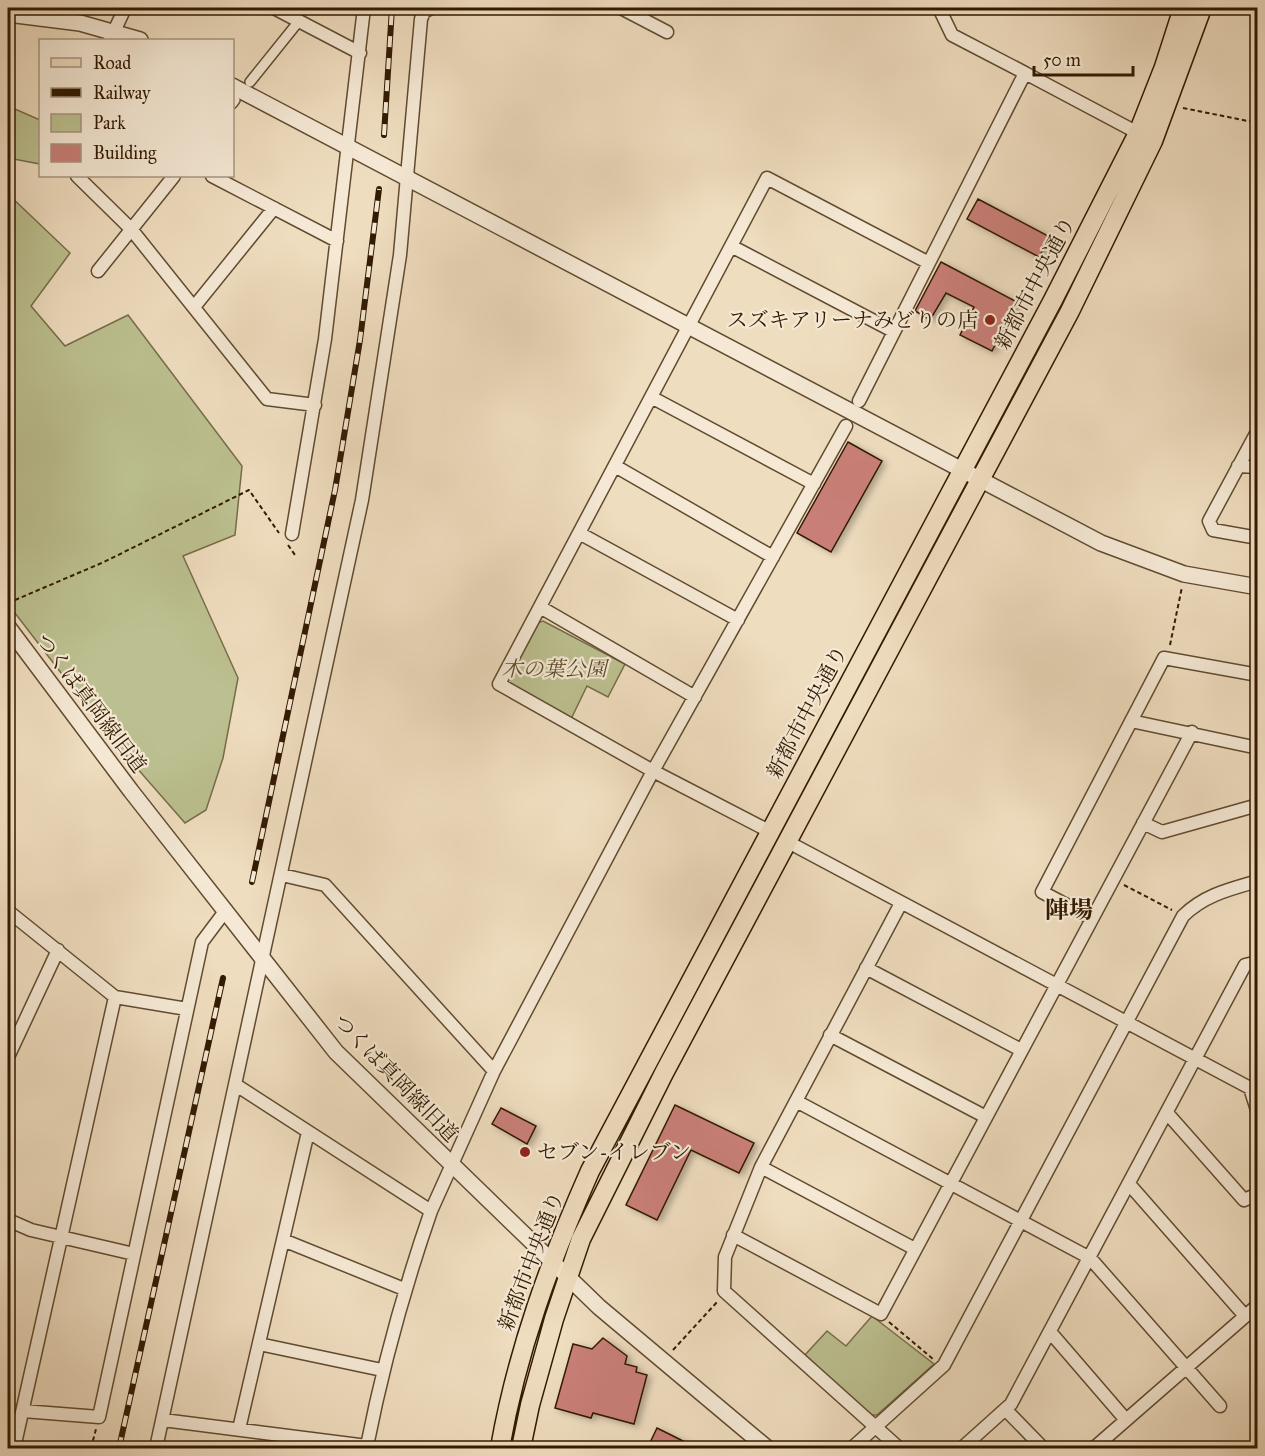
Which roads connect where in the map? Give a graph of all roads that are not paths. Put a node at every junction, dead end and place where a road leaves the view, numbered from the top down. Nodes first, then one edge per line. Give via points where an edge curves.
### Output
1 (125, 8) edge
2 (274, 8) edge
3 (364, 8) edge
4 (431, 8) edge
5 (621, 8) edge
6 (939, 8) edge
7 (1183, 8) edge
8 (1202, 8) edge
9 (8, 14) edge
10 (299, 21) junction
11 (667, 32) dead end
12 (112, 36) edge
13 (133, 39) edge
14 (360, 53) junction
15 (1025, 73) junction
16 (250, 82) dead end
17 (234, 97) edge
18 (1137, 133) junction
19 (348, 147) junction
20 (78, 177) edge
21 (173, 177) edge
22 (214, 177) edge
23 (409, 178) junction
24 (274, 208) junction
25 (131, 229) junction
26 (337, 241) junction
27 (731, 246) junction
28 (927, 262) junction
29 (98, 271) dead end
30 (194, 307) junction
31 (689, 326) junction
32 (893, 331) junction
33 (651, 397) junction
34 (859, 401) dead end
35 (315, 405) junction
36 (846, 426) dead end
37 (1257, 430) edge
38 (615, 466) junction
39 (1238, 466) junction
40 (1257, 467) edge
41 (960, 471) junction
42 (981, 482) junction
43 (813, 484) junction
44 (292, 534) dead end
45 (579, 534) junction
46 (1257, 538) edge
47 (773, 557) junction
48 (1257, 587) edge
49 (540, 607) junction
50 (738, 620) junction
51 (8, 627) edge
52 (1257, 675) edge
53 (695, 697) junction
54 (1131, 721) junction
55 (1192, 732) junction
56 (1257, 748) edge
57 (654, 771) junction
58 (1257, 805) edge
59 (1143, 823) junction
60 (769, 831) junction
61 (788, 842) junction
62 (282, 875) junction
63 (1257, 881) edge
64 (901, 903) junction
65 (8, 910) edge
66 (226, 910) junction
67 (1090, 918) junction
68 (58, 950) junction
69 (264, 959) junction
70 (1257, 962) edge
71 (866, 968) junction
72 (1056, 984) junction
73 (114, 997) junction
74 (187, 1010) junction
75 (1126, 1022) junction
76 (830, 1035) junction
77 (1021, 1050) junction
78 (8, 1057) edge
79 (1196, 1059) junction
80 (494, 1071) junction
81 (236, 1085) junction
82 (796, 1101) junction
83 (1167, 1113) junction
84 (1257, 1113) edge
85 (986, 1117) junction
86 (308, 1132) junction
87 (450, 1165) junction
88 (761, 1167) junction
89 (950, 1184) junction
90 (1129, 1184) junction
91 (1257, 1194) edge
92 (431, 1211) junction
93 (8, 1220) edge
94 (1020, 1221) junction
95 (733, 1235) junction
96 (60, 1237) junction
97 (283, 1239) junction
98 (915, 1250) junction
99 (134, 1254) junction
100 (1090, 1258) junction
101 (551, 1262) junction
102 (567, 1277) junction
103 (404, 1289) junction
104 (1257, 1305) edge
105 (1245, 1316) junction
106 (1051, 1333) junction
107 (259, 1344) junction
108 (1186, 1368) junction
109 (382, 1370) junction
110 (1220, 1406) dead end
111 (22, 1410) junction
112 (1006, 1410) junction
113 (163, 1420) junction
114 (1126, 1420) junction
115 (875, 1428) junction
116 (239, 1429) junction
117 (14, 1449) edge
118 (156, 1449) edge
119 (500, 1449) edge
120 (521, 1449) edge
121 (767, 1449) edge
122 (852, 1449) edge
123 (899, 1449) edge
124 (962, 1449) edge
125 (1043, 1449) edge
126 (1094, 1449) edge

1 - 12 street
2 - 10 street
3 - 14 street
4 - 23 street via 421,19
5 - 11 street
6 - 15 street via 952,35
7 - 18 main road, 新都市中央通り
8 - 42 main road, 新都市中央通り via 1180,73 1113,226
9 - 12 street via 60,19
10 - 14 street
10 - 16 street
12 - 13 street
14 - 19 street
15 - 18 street
15 - 28 street
17 - 19 street
18 - 41 main road, 新都市中央通り via 1053,300
19 - 23 street
19 - 26 street
20 - 25 street
21 - 25 street
22 - 24 street
23 - 31 street
23 - 62 street via 366,479
24 - 26 street
24 - 30 street
25 - 29 street
25 - 30 street
26 - 35 street
27 - 28 street via 767,178
27 - 31 street
27 - 32 street
28 - 32 street
30 - 35 street via 267,399
31 - 33 street
31 - 41 street
32 - 34 street
33 - 38 street
33 - 43 street
35 - 44 street
36 - 43 street
37 - 39 street
38 - 45 street
38 - 47 street
39 - 40 street
39 - 46 street via 1209,521 1213,530
41 - 42 street
41 - 60 main road, 新都市中央通り
42 - 48 street via 1126,554 1184,574
42 - 61 main road, 新都市中央通り
43 - 47 street
45 - 49 street
45 - 50 street
47 - 50 street
49 - 53 street
49 - 57 street via 499,684
50 - 53 street
51 - 66 street, つくば真岡線旧道
52 - 54 street via 1164,658
53 - 57 street
54 - 55 street
54 - 67 street via 1041,892
55 - 56 street
55 - 59 street
57 - 60 street
57 - 80 street
58 - 59 street via 1162,832
59 - 67 street
60 - 101 main road, 新都市中央通り via 620,1111
61 - 64 street
61 - 102 main road, 新都市中央通り via 611,1177 580,1239
62 - 69 street
62 - 80 street via 325,885
63 - 75 street via 1219,893 1183,915
64 - 71 street
64 - 72 street
65 - 68 street
66 - 69 street, つくば真岡線旧道
66 - 74 street via 202,942
67 - 72 street
68 - 73 street
68 - 78 street
69 - 81 street
69 - 87 street, つくば真岡線旧道 via 336,1052
70 - 79 street via 1245,965
71 - 76 street
71 - 77 street
72 - 75 street
72 - 77 street
73 - 74 street
73 - 96 street
74 - 99 street
75 - 79 street
75 - 94 street
76 - 82 street
76 - 85 street
77 - 85 street
79 - 83 street
79 - 84 street via 1250,1088
80 - 87 street
81 - 86 street
81 - 113 street
82 - 88 street
82 - 89 street
83 - 90 street
83 - 91 street via 1244,1200
85 - 89 street
86 - 92 street
86 - 97 street
87 - 92 street
87 - 101 street, つくば真岡線旧道
88 - 95 street
88 - 98 street
89 - 94 street
89 - 98 street
90 - 100 street
90 - 105 street
92 - 103 street
93 - 96 street
94 - 100 street
94 - 115 street via 943,1366
95 - 98 street via 881,1314
95 - 115 street via 725,1257 724,1292
96 - 99 street
96 - 111 street
97 - 103 street
97 - 107 street
99 - 111 street via 99,1417
100 - 106 street
100 - 108 street
101 - 102 street, つくば真岡線旧道
101 - 119 main road, 新都市中央通り via 521,1352
102 - 120 main road, 新都市中央通り
102 - 121 street, つくば真岡線旧道
103 - 109 street
104 - 105 street
105 - 108 street
106 - 112 street
106 - 114 street
107 - 109 street
107 - 116 street
108 - 110 street
108 - 114 street
109 - 116 street via 367,1446
111 - 117 street
112 - 124 street
112 - 125 street
113 - 116 street
113 - 118 street
114 - 126 street
115 - 122 street
115 - 123 street

